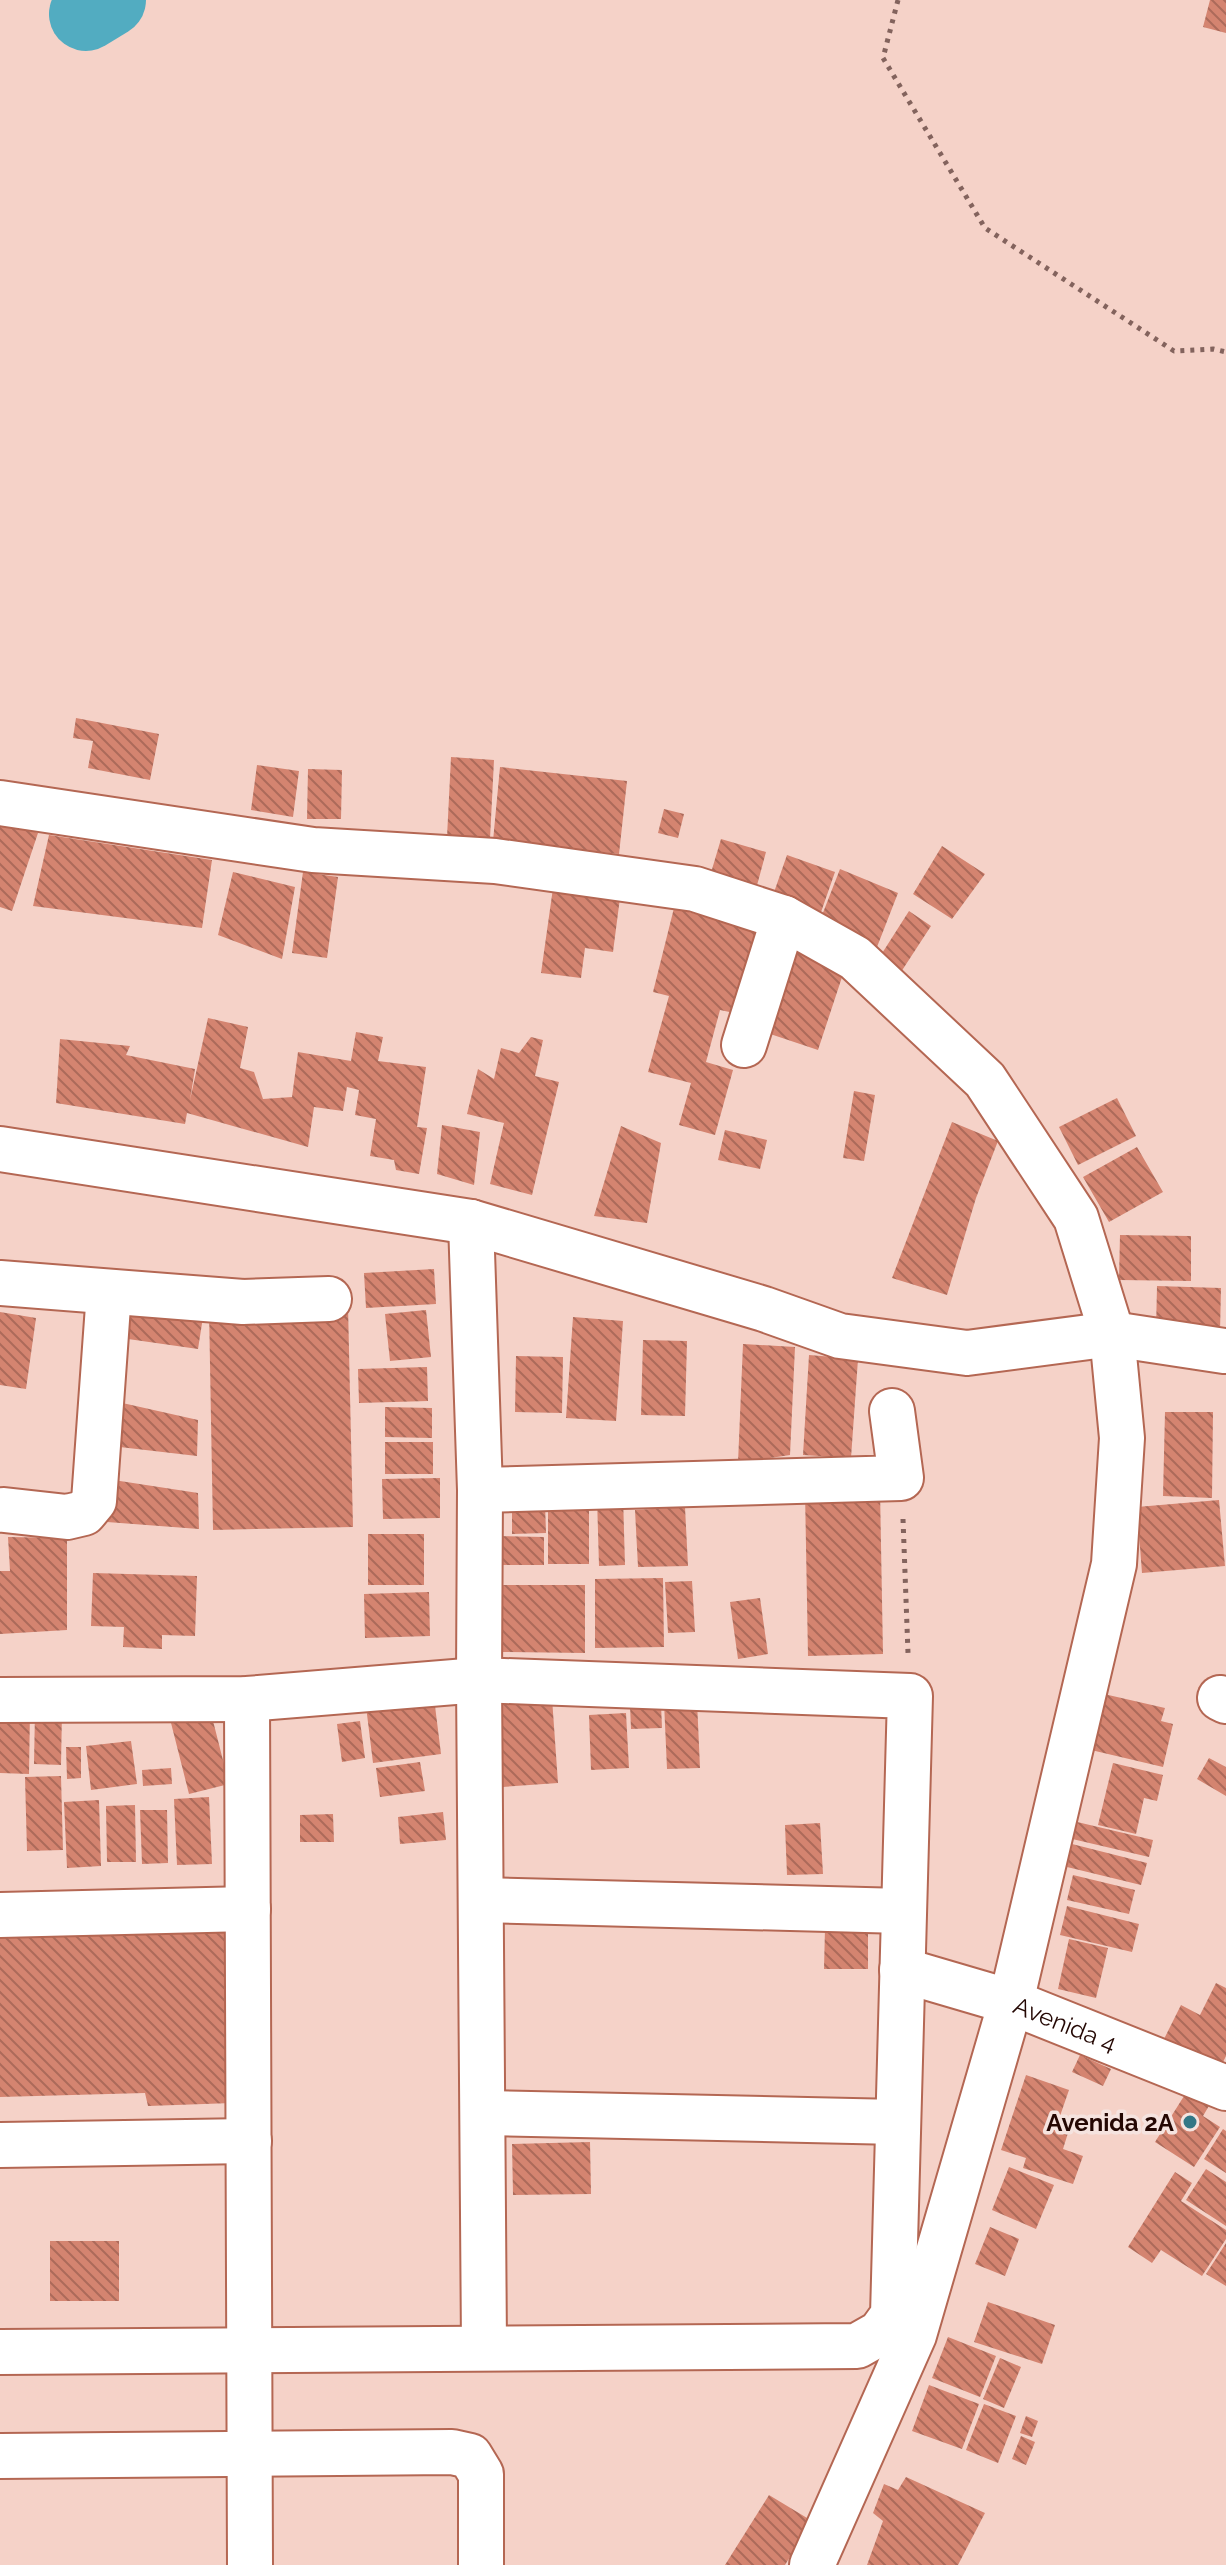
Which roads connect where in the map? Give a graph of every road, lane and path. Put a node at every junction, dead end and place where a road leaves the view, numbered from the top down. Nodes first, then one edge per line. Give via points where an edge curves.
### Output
1 (898, 0) edge
2 (1226, 352) edge
3 (0, 803) edge
4 (784, 918) junction
5 (744, 1045) dead end
6 (0, 1149) edge
7 (471, 1222) junction
8 (0, 1283) edge
9 (109, 1292) junction
10 (329, 1299) dead end
11 (1112, 1334) junction
12 (1224, 1351) edge
13 (892, 1411) dead end
14 (901, 1478) junction
15 (480, 1490) junction
16 (4, 1510) dead end
17 (479, 1680) junction
18 (910, 1696) junction
19 (247, 1699) junction
20 (0, 1700) edge
21 (481, 1900) junction
22 (248, 1909) junction
23 (903, 1911) junction
24 (0, 1915) edge
25 (902, 1970) junction
26 (1011, 2002) junction
27 (1224, 2082) edge
28 (483, 2113) junction
29 (898, 2122) junction
30 (249, 2141) junction
31 (0, 2145) edge
32 (484, 2347) junction
33 (250, 2349) junction
34 (0, 2352) edge
35 (250, 2453) junction
36 (0, 2456) edge
37 (250, 2565) edge
38 (481, 2565) edge
39 (812, 2565) edge

1 - 2 path via 883,58 985,228 1174,351
3 - 4 street via 313,850 495,861 695,889
4 - 5 street
4 - 11 street via 855,958 985,1080 1076,1218
6 - 7 street
7 - 11 street via 840,1336 967,1353
7 - 15 street
8 - 9 street
9 - 10 street via 243,1302
9 - 16 street via 94,1501 84,1513 67,1517
11 - 12 street
11 - 26 street via 1122,1438 1114,1564
13 - 14 street
14 - 15 street
14 - 18 path
15 - 17 street
17 - 18 street
17 - 19 street
17 - 21 street
18 - 23 street
19 - 20 street
19 - 22 street
21 - 23 street
21 - 28 street
22 - 24 street
22 - 30 street
23 - 25 street
25 - 26 street, Avenida 4
25 - 29 street
26 - 27 street, Avenida 4
26 - 39 street via 914,2335
28 - 29 street
28 - 32 street
29 - 32 street via 893,2315 880,2333 857,2346
30 - 31 street
30 - 33 street
32 - 33 street
33 - 34 street
33 - 35 street
35 - 36 street
35 - 37 street
35 - 38 street via 470,2456 481,2474

